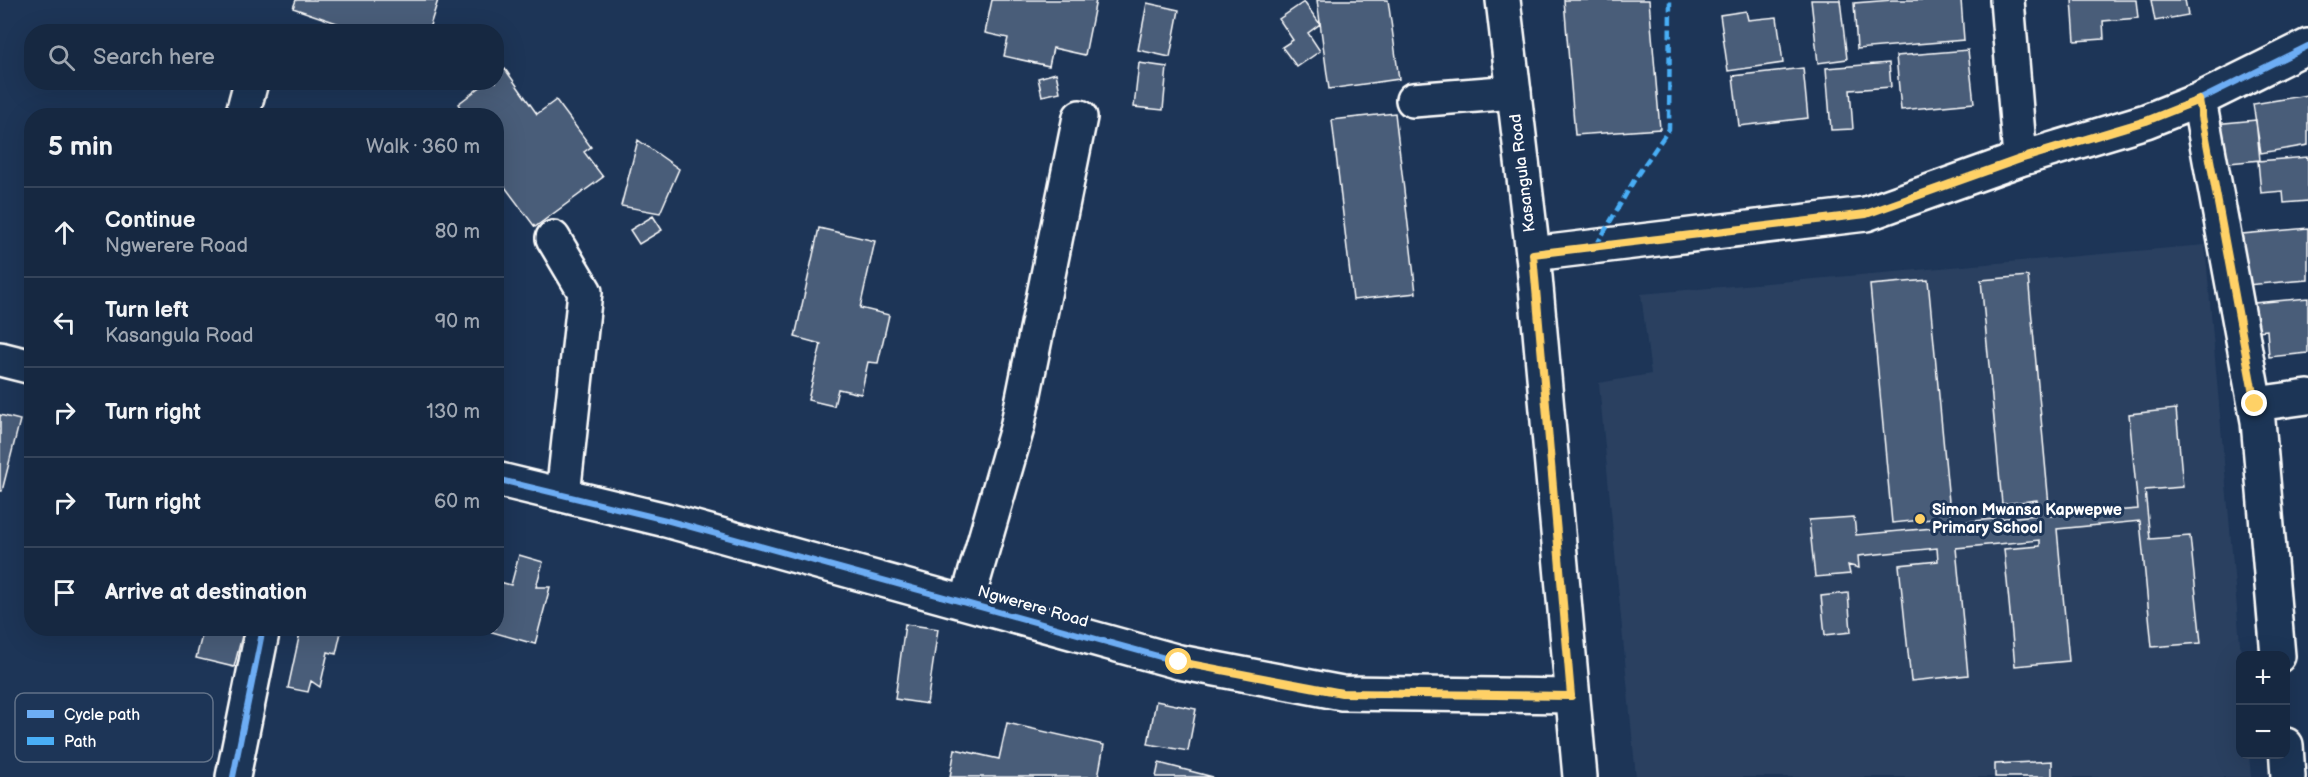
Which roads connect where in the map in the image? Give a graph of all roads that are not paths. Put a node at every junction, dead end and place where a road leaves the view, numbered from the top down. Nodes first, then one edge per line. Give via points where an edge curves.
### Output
1 (1503, 0) edge
2 (2007, 0) edge
3 (2308, 46) edge
4 (249, 90) edge
5 (1514, 92) junction
6 (1413, 100) dead end
7 (2199, 100) junction
8 (244, 108) edge
9 (1080, 117) dead end
10 (2020, 159) junction
11 (553, 238) dead end
12 (1533, 254) junction
13 (0, 359) edge
14 (24, 365) edge
15 (2308, 397) edge
16 (2255, 404) junction
17 (504, 481) edge
18 (563, 495) junction
19 (967, 602) junction
20 (261, 636) edge
21 (2278, 651) edge
22 (1571, 696) junction
23 (2287, 759) edge
24 (233, 777) edge
25 (1580, 777) edge
26 (2288, 777) edge

1 - 5 street, Kasangula Road
2 - 10 street
3 - 7 street
4 - 8 street
5 - 6 street
5 - 12 street, Kasangula Road
7 - 10 street via 2146,121
7 - 16 street
9 - 19 street via 1017,428
10 - 12 street via 1866,214
11 - 18 street via 585,292
12 - 22 street, Kasangula Road
13 - 14 street
15 - 16 street
16 - 21 street
17 - 18 street, Ngwerere Road
18 - 19 street, Ngwerere Road
19 - 22 street, Ngwerere Road via 1179,662 1342,693
20 - 24 street
22 - 25 street, Kasangula Road
23 - 26 street

